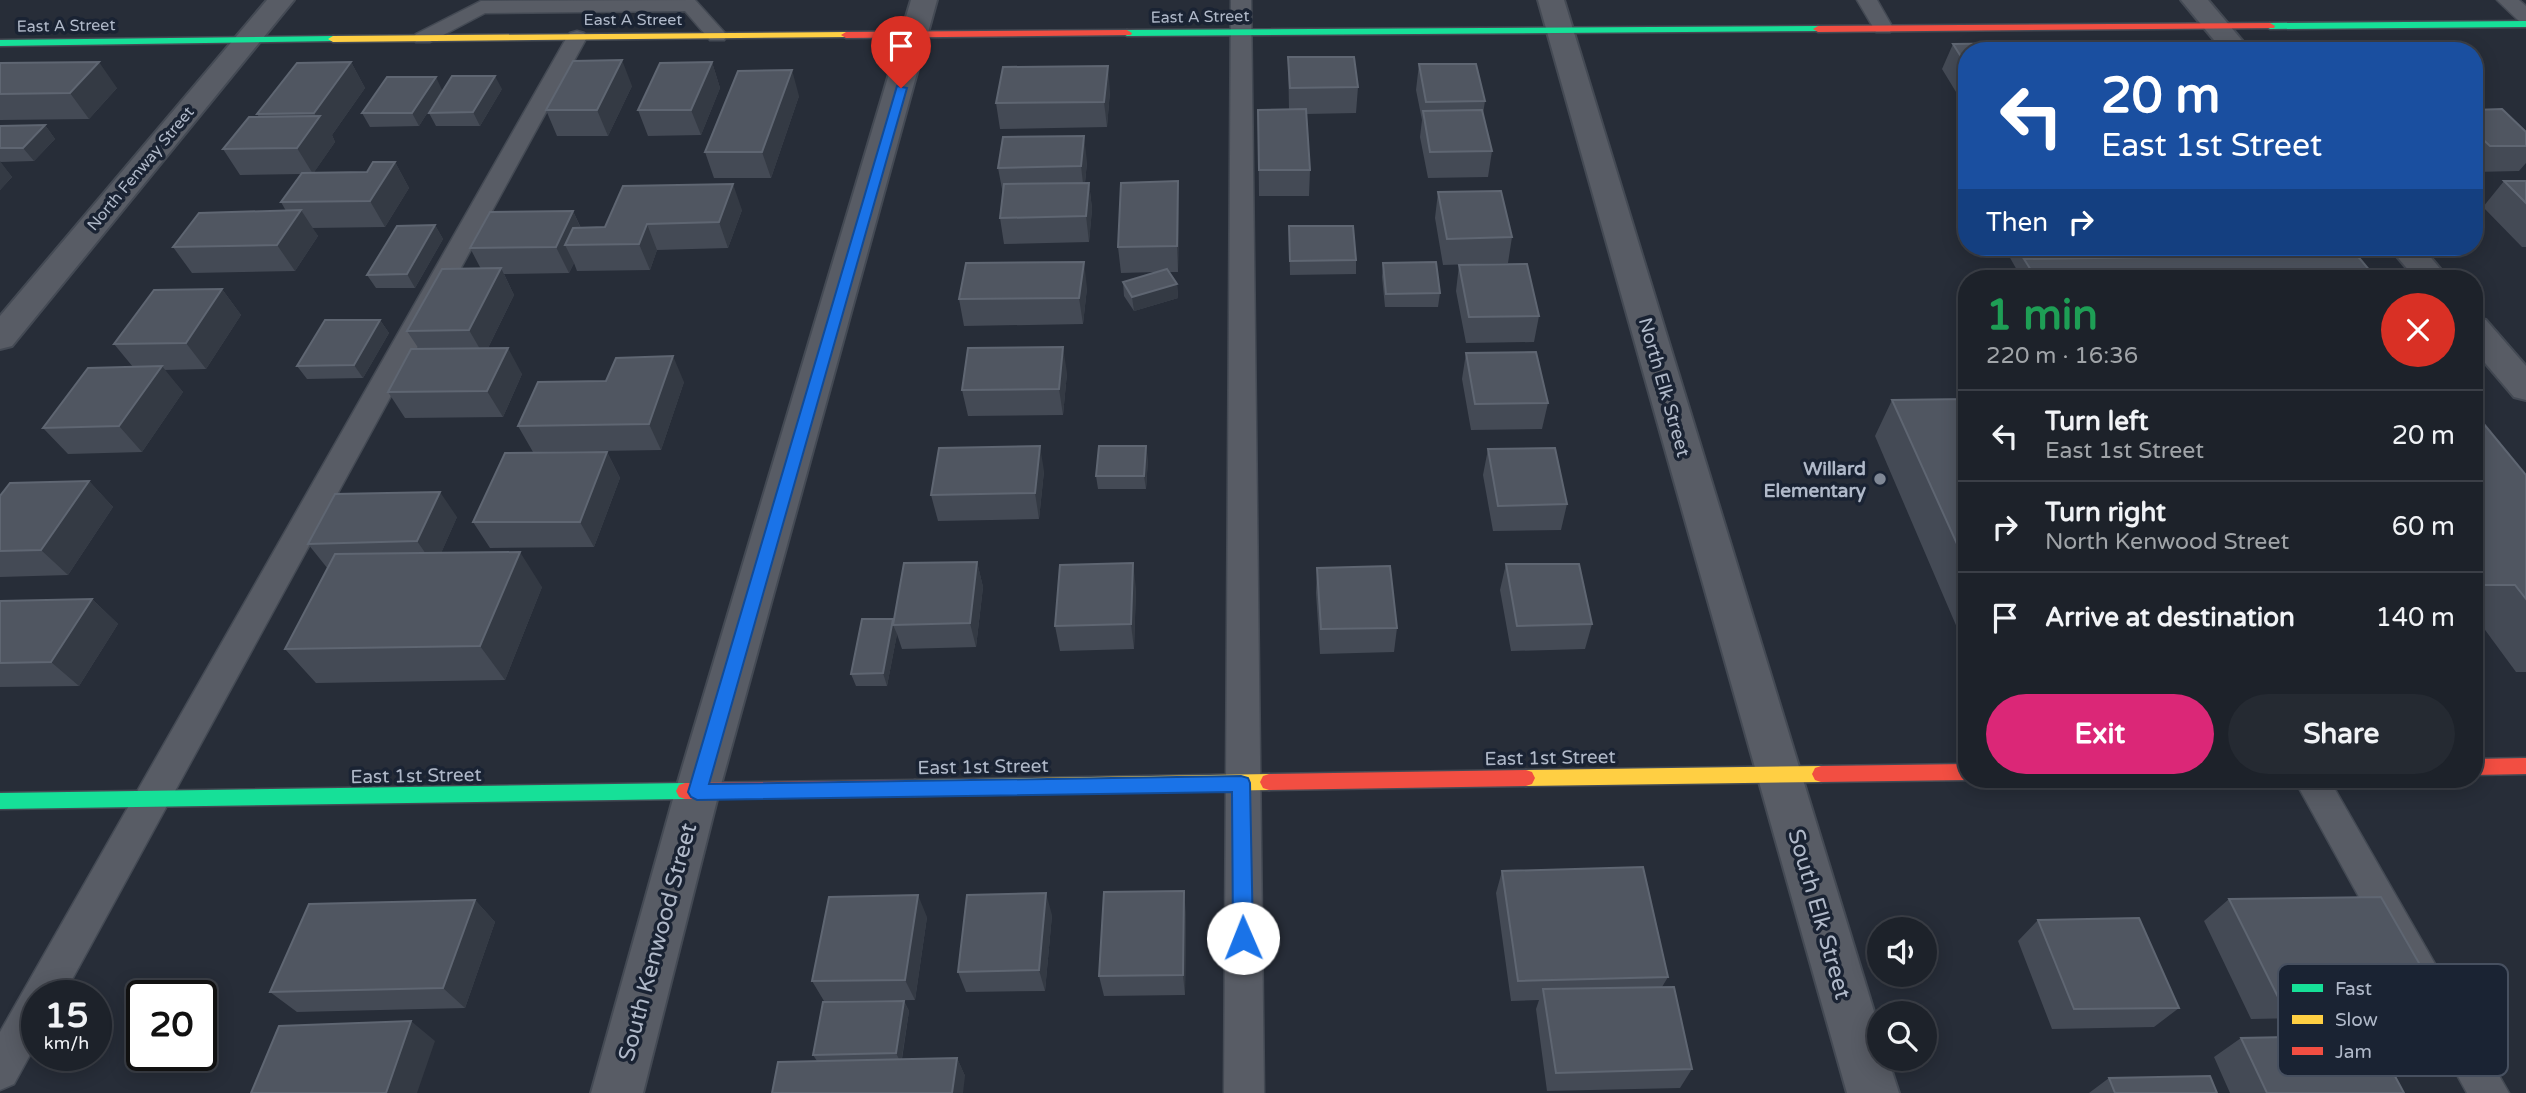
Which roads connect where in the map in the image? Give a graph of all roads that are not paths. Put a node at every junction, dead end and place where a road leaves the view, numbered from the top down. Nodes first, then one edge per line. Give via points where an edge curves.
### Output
1 (281, 0) edge
2 (924, 0) edge
3 (1241, 0) edge
4 (1867, 0) edge
5 (2194, 0) edge
6 (2507, 0) edge
7 (1555, 15) edge
8 (2526, 17) edge
9 (2526, 24) edge
10 (2218, 27) junction
11 (1883, 28) junction
12 (1242, 33) junction
13 (717, 36) junction
14 (916, 36) junction
15 (423, 37) junction
16 (577, 37) junction
17 (247, 39) junction
18 (2230, 42) edge
19 (0, 43) edge
20 (2413, 256) edge
21 (2425, 270) edge
22 (0, 338) edge
23 (2483, 338) edge
24 (2526, 388) edge
25 (2526, 766) edge
26 (2483, 767) edge
27 (1958, 772) edge
28 (1780, 774) junction
29 (1241, 783) junction
30 (2316, 788) edge
31 (697, 792) junction
32 (151, 799) junction
33 (0, 801) edge
34 (2416, 964) edge
35 (51, 980) edge
36 (21, 1033) edge
37 (0, 1070) edge
38 (2479, 1076) edge
39 (617, 1093) edge
40 (1244, 1093) edge
41 (1873, 1093) edge
42 (2489, 1093) edge

1 - 17 street, North Fenway Street
2 - 14 street, South Kenwood Street
3 - 12 lane
4 - 11 lane
5 - 10 street
6 - 8 lane
7 - 11 street, East A Street
7 - 12 street, East A Street
7 - 28 street, North Elk Street
9 - 10 street, East A Street
10 - 11 street, East A Street
10 - 18 street
12 - 14 street, East A Street
12 - 29 lane
13 - 14 street, East A Street
13 - 15 lane via 691,5 481,7
13 - 16 street, East A Street
14 - 31 street, South Kenwood Street
15 - 16 street, East A Street
15 - 17 street, East A Street
16 - 32 lane
17 - 19 street, East A Street
17 - 22 street, North Fenway Street
20 - 21 street
23 - 24 street
25 - 26 street
27 - 28 street, East 1st Street
28 - 29 street, East 1st Street
28 - 41 street, South Elk Street
29 - 31 street, East 1st Street
29 - 40 lane
30 - 34 lane
31 - 32 street, East 1st Street
31 - 39 street, South Kenwood Street
32 - 33 street, East 1st Street
32 - 35 lane
36 - 37 lane
38 - 42 lane

